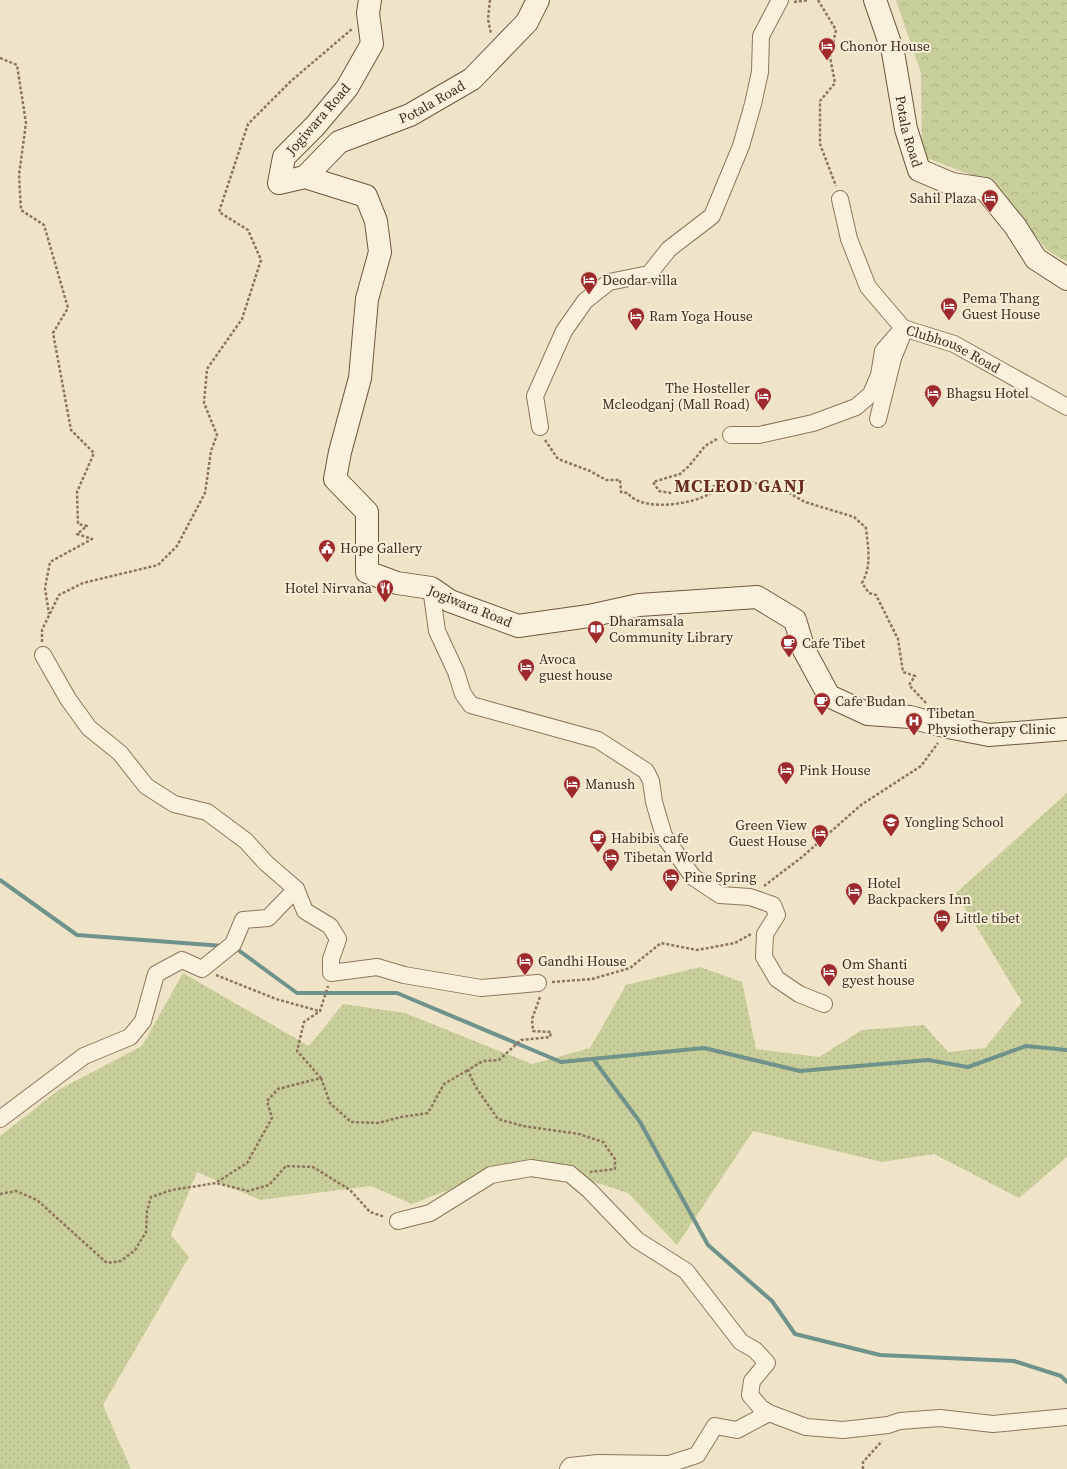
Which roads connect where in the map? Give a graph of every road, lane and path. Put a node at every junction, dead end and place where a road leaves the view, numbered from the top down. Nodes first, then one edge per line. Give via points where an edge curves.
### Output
1 (490, 0) edge
2 (538, 0) edge
3 (780, 0) edge
4 (818, 0) edge
5 (874, 0) edge
6 (369, 6) edge
7 (495, 56) junction
8 (0, 58) edge
9 (305, 177) junction
10 (840, 199) joint
11 (1067, 280) edge
12 (904, 328) junction
13 (1067, 407) edge
14 (878, 419) dead end
15 (540, 427) joint
16 (731, 435) joint
17 (720, 485) junction
18 (430, 588) junction
19 (49, 615) junction
20 (43, 655) joint
21 (927, 704) dead end
22 (948, 728) junction
23 (1067, 730) edge
24 (296, 890) junction
25 (750, 898) junction
26 (772, 923) junction
27 (202, 969) junction
28 (541, 983) junction
29 (328, 989) dead end
30 (824, 1004) dead end
31 (320, 1012) junction
32 (468, 1070) junction
33 (321, 1078) junction
34 (0, 1119) edge
35 (570, 1174) junction
36 (216, 1183) junction
37 (0, 1194) edge
38 (398, 1221) joint
39 (769, 1413) junction
40 (1067, 1417) edge
41 (900, 1422) junction
42 (568, 1469) edge
43 (863, 1469) edge

1 - 7 path via 488,19
2 - 7 street, Potala Road via 527,22
3 - 15 street via 761,36 760,72 753,104 741,146 712,216 669,249 649,274 609,282 585,301 564,331 534,396
4 - 10 path via 836,30 830,57 835,83 820,101 820,144
5 - 11 street, Potala Road via 893,52 906,129 919,170 952,184 985,189 1015,226 1036,259
6 - 9 street, Jogiwara Road via 372,44 347,88 284,157 279,183
6 - 19 path via 339,41 291,81 248,124 239,147 219,212 248,230 261,260 242,319 208,369 204,403 217,435 211,451 205,493 177,546 158,565 83,583 59,595
7 - 9 street, Potala Road via 472,79 410,115 339,142
8 - 19 path via 17,65 26,123 19,174 21,210 44,225 68,308 53,333 71,430 94,453 77,492 78,524 87,526 77,534 92,539 50,562 45,588
9 - 18 street, Jogiwara Road via 366,196 376,221 380,252 367,299 360,378 335,479 367,512 367,572 398,583
10 - 12 street, Clubhouse Road via 849,239 868,287
12 - 13 street, Clubhouse Road via 954,344
12 - 14 street via 892,358
12 - 16 street via 883,351 879,375 871,394 856,407 813,423 759,435
15 - 17 path via 548,447 558,460 590,471 606,480 620,480 621,492 654,506 668,506 702,498
16 - 17 path via 705,446 680,474 654,482 659,491 671,493
17 - 21 path via 743,480 784,490 805,502 854,518 866,528 870,559 868,573 862,583 869,593 876,595 898,639 903,672 915,676 909,685
18 - 22 street, Jogiwara Road via 450,601 518,626 589,616 639,605 757,597 795,620 804,650 829,696 868,714 910,717
18 - 25 street via 437,630 456,672 462,694 471,705 598,740 646,771 651,781 664,836 693,878 720,895
19 - 20 path via 42,630
20 - 24 street via 68,699 89,728 120,753 146,786 174,804 207,812 246,841
22 - 23 street, Jogiwara Road via 989,735
22 - 25 path via 921,766 861,805
24 - 27 street via 268,918 243,920 233,944
24 - 28 street via 306,911 330,926 338,939 330,959 331,973 377,967 404,975 481,988
25 - 26 street via 773,905 777,915
26 - 28 path via 735,943 697,950 661,943 630,968 592,979
26 - 30 street via 765,934 764,957 777,979 799,994
27 - 31 path via 276,999
27 - 34 street via 182,960 156,974 143,1021 130,1037 84,1056
28 - 32 path via 532,1019 533,1032 551,1032 550,1037 521,1040 499,1060 484,1062
29 - 31 path
31 - 33 path via 304,1022 297,1051
32 - 33 path via 444,1084 428,1113 378,1123 351,1122 330,1103
32 - 35 path via 474,1086 498,1119 522,1126 579,1134 603,1142 615,1159 615,1170
33 - 36 path via 278,1090 268,1101 272,1118 247,1163
35 - 38 street via 530,1168 491,1176 430,1213
35 - 39 street via 637,1240 686,1271 741,1342 755,1350 767,1363 752,1381 750,1395
36 - 37 path via 172,1190 151,1197 146,1232 135,1250 121,1261 107,1263 37,1200 16,1191
36 - 38 path via 248,1191 270,1185 286,1166 313,1167 350,1190 370,1212
39 - 41 street via 806,1427 843,1430
39 - 42 street via 737,1430 715,1426 697,1455 669,1464 598,1463 570,1466
40 - 41 street via 993,1424 940,1418
41 - 43 path via 863,1462

